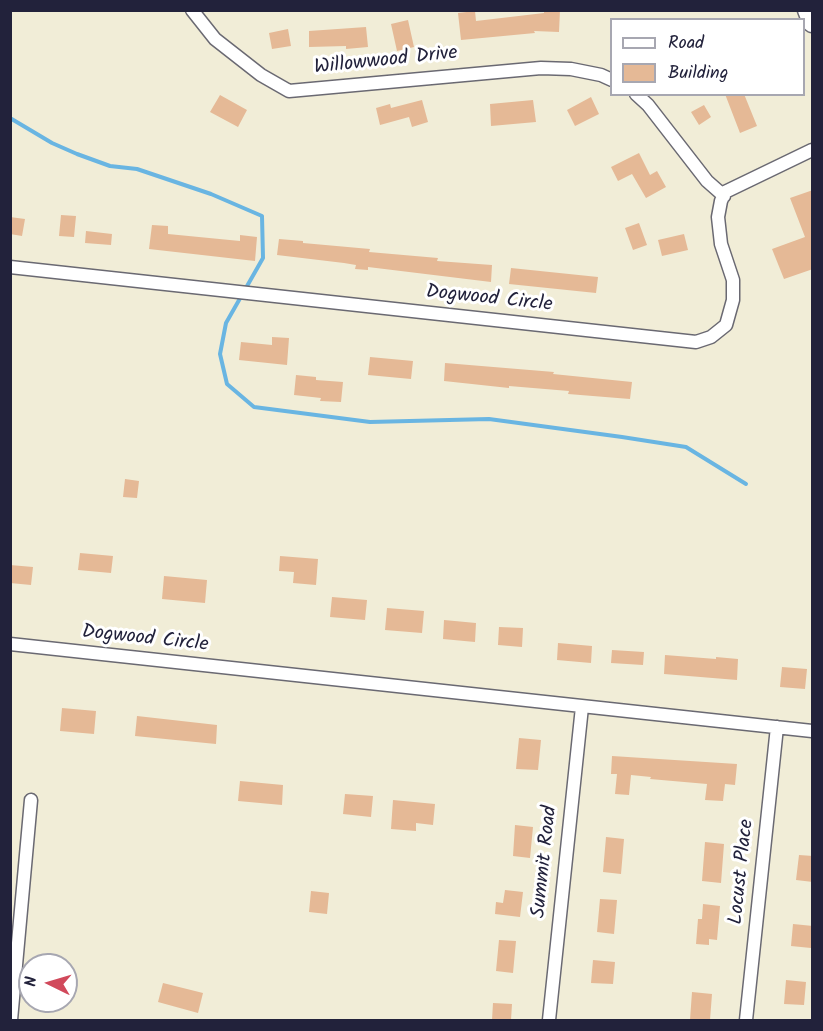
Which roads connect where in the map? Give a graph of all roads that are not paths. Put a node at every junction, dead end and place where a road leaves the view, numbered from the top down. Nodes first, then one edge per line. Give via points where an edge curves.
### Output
1 (192, 10) edge
2 (807, 10) edge
3 (813, 23) edge
4 (610, 79) edge
5 (638, 96) edge
6 (813, 150) edge
7 (724, 196) junction
8 (10, 267) edge
9 (10, 644) edge
10 (582, 707) junction
11 (777, 727) junction
12 (813, 731) edge
13 (31, 800) dead end
14 (11, 1020) edge
15 (549, 1020) edge
16 (746, 1020) edge

1 - 4 street, Willowwood Drive via 215,39 261,75 289,91 542,68 571,69
2 - 3 main road
5 - 7 street via 707,181
6 - 7 street via 725,192
7 - 8 street, Dogwood Circle via 718,217 721,244 733,280 733,300 726,325 711,338 696,342
9 - 10 street, Dogwood Circle
10 - 11 street, Dogwood Circle
10 - 15 street, Summit Road
11 - 12 street, Dogwood Circle
11 - 16 street, Locust Place
13 - 14 street

